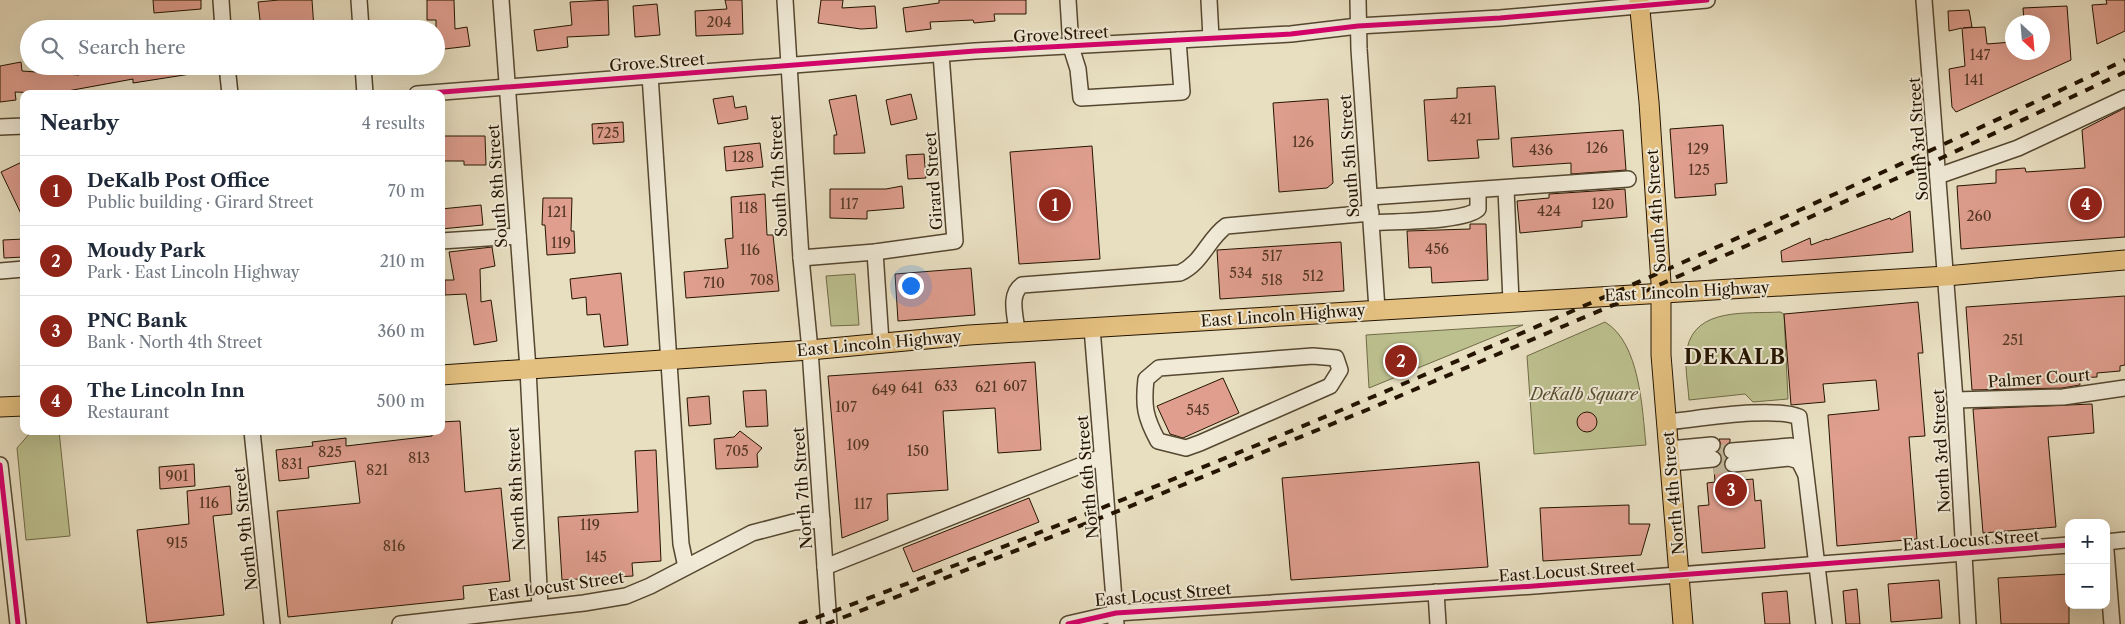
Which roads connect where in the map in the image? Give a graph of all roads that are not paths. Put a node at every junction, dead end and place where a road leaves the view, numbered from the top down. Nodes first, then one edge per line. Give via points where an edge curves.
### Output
1 (220, 0) edge
2 (359, 0) edge
3 (501, 0) edge
4 (785, 0) edge
5 (1068, 0) edge
6 (1209, 0) edge
7 (1358, 0) edge
8 (1707, 0) edge
9 (1924, 0) edge
10 (1639, 3) edge
11 (223, 20) edge
12 (360, 20) edge
13 (1358, 26) junction
14 (1211, 38) junction
15 (1178, 40) junction
16 (1071, 47) junction
17 (941, 54) junction
18 (790, 65) junction
19 (228, 75) edge
20 (363, 75) edge
21 (650, 75) junction
22 (507, 86) junction
23 (230, 90) edge
24 (364, 90) edge
25 (445, 92) edge
26 (2125, 98) edge
27 (20, 126) edge
28 (0, 127) edge
29 (1938, 176) junction
30 (1628, 179) dead end
31 (1506, 189) junction
32 (1478, 191) junction
33 (1370, 197) junction
34 (1371, 218) junction
35 (518, 236) junction
36 (445, 240) edge
37 (875, 252) junction
38 (801, 258) junction
39 (2125, 260) edge
40 (20, 269) edge
41 (0, 271) edge
42 (1946, 276) junction
43 (1661, 293) junction
44 (1511, 301) junction
45 (1377, 309) junction
46 (1092, 328) junction
47 (1017, 332) junction
48 (881, 342) junction
49 (810, 350) junction
50 (668, 359) junction
51 (1175, 365) joint
52 (528, 368) junction
53 (445, 375) edge
54 (2125, 388) edge
55 (1955, 400) junction
56 (20, 406) edge
57 (0, 407) edge
58 (1667, 422) junction
59 (252, 435) edge
60 (1102, 457) junction
61 (1804, 458) junction
62 (1670, 460) junction
63 (0, 465) edge
64 (822, 520) junction
65 (4, 535) edge
66 (2125, 540) edge
67 (2110, 542) edge
68 (2065, 545) edge
69 (1964, 552) junction
70 (2107, 564) edge
71 (1816, 565) junction
72 (686, 567) junction
73 (825, 567) junction
74 (1680, 574) junction
75 (1436, 592) junction
76 (540, 607) junction
77 (1116, 619) edge
78 (18, 624) edge
79 (272, 624) edge
80 (400, 624) edge
81 (829, 624) edge
82 (1068, 624) edge
83 (1438, 624) edge
84 (1683, 624) edge
85 (1824, 624) edge
86 (1968, 624) edge
87 (2112, 624) edge

1 - 11 street
2 - 12 street
3 - 22 street, South 8th Street
4 - 18 street, South 7th Street
5 - 16 street
6 - 14 street
7 - 13 street, South 5th Street
8 - 10 street, Grove Street
9 - 29 street, South 3rd Street
10 - 13 street, Grove Street via 1500,18
10 - 43 main road, South 4th Street
13 - 14 street, Grove Street via 1291,34
13 - 33 street, South 5th Street
14 - 15 street, Grove Street
15 - 16 street, Grove Street
15 - 16 street via 1182,92 1081,98 1078,69
16 - 17 street, Grove Street
17 - 18 street, Grove Street
17 - 37 street, Girard Street via 955,241
18 - 21 street, Grove Street
18 - 38 street, South 7th Street
19 - 23 street
20 - 24 street
21 - 22 street, Grove Street
21 - 50 street
22 - 25 street, Grove Street
22 - 35 street, South 8th Street
26 - 29 street via 2018,148
27 - 28 street
29 - 42 street, South 3rd Street
30 - 31 street
31 - 32 street
31 - 44 street
32 - 33 street
32 - 34 street via 1478,209 1474,214 1450,218
33 - 34 street, South 5th Street
34 - 45 street, South 5th Street
34 - 47 street via 1234,224 1218,231 1200,259 1180,272 1022,285 1016,289 1014,299
35 - 36 street
35 - 52 street, South 8th Street
37 - 38 street, Girard Street
37 - 48 street
38 - 49 street, South 7th Street
39 - 42 main road, East Lincoln Highway
40 - 41 street
42 - 43 main road, East Lincoln Highway
42 - 55 street, North 3rd Street
43 - 44 main road, East Lincoln Highway
43 - 58 main road, South 4th Street
44 - 45 main road, East Lincoln Highway
45 - 46 main road, East Lincoln Highway
46 - 47 main road, East Lincoln Highway
46 - 60 street, North 6th Street
47 - 48 main road, East Lincoln Highway
48 - 49 main road, East Lincoln Highway
49 - 50 main road, East Lincoln Highway
49 - 64 street, North 7th Street
50 - 52 main road, East Lincoln Highway
50 - 72 street via 681,544
51 - 51 street via 1159,368 1146,379 1144,404 1147,422 1158,441 1186,448 1330,386 1340,370 1336,358 1313,356
52 - 53 main road, East Lincoln Highway
52 - 76 street, North 8th Street
54 - 55 street, Palmer Court via 2063,397
55 - 69 street, North 3rd Street
56 - 57 main road
58 - 61 street via 1772,412 1790,414 1799,417
58 - 62 main road, North 4th Street
59 - 79 street, North 9th Street
60 - 73 street
60 - 77 street, North 6th Street
61 - 61 street via 1800,461 1732,454 1791,446 1799,448
61 - 71 street
62 - 62 street via 1712,456
62 - 74 main road, North 4th Street
63 - 65 street
64 - 72 street, East Locust Street via 794,522 752,533
64 - 73 street, North 7th Street
65 - 78 street
66 - 67 street
68 - 69 street, East Locust Street
69 - 71 street, East Locust Street
69 - 86 street, North 3rd Street
70 - 87 street
71 - 74 street, East Locust Street
71 - 85 street
72 - 76 street, East Locust Street via 626,596
73 - 81 street, North 7th Street
74 - 75 street, East Locust Street
74 - 84 main road, North 4th Street
75 - 77 street, East Locust Street
75 - 83 street
76 - 80 street, East Locust Street
77 - 82 street, East Locust Street

